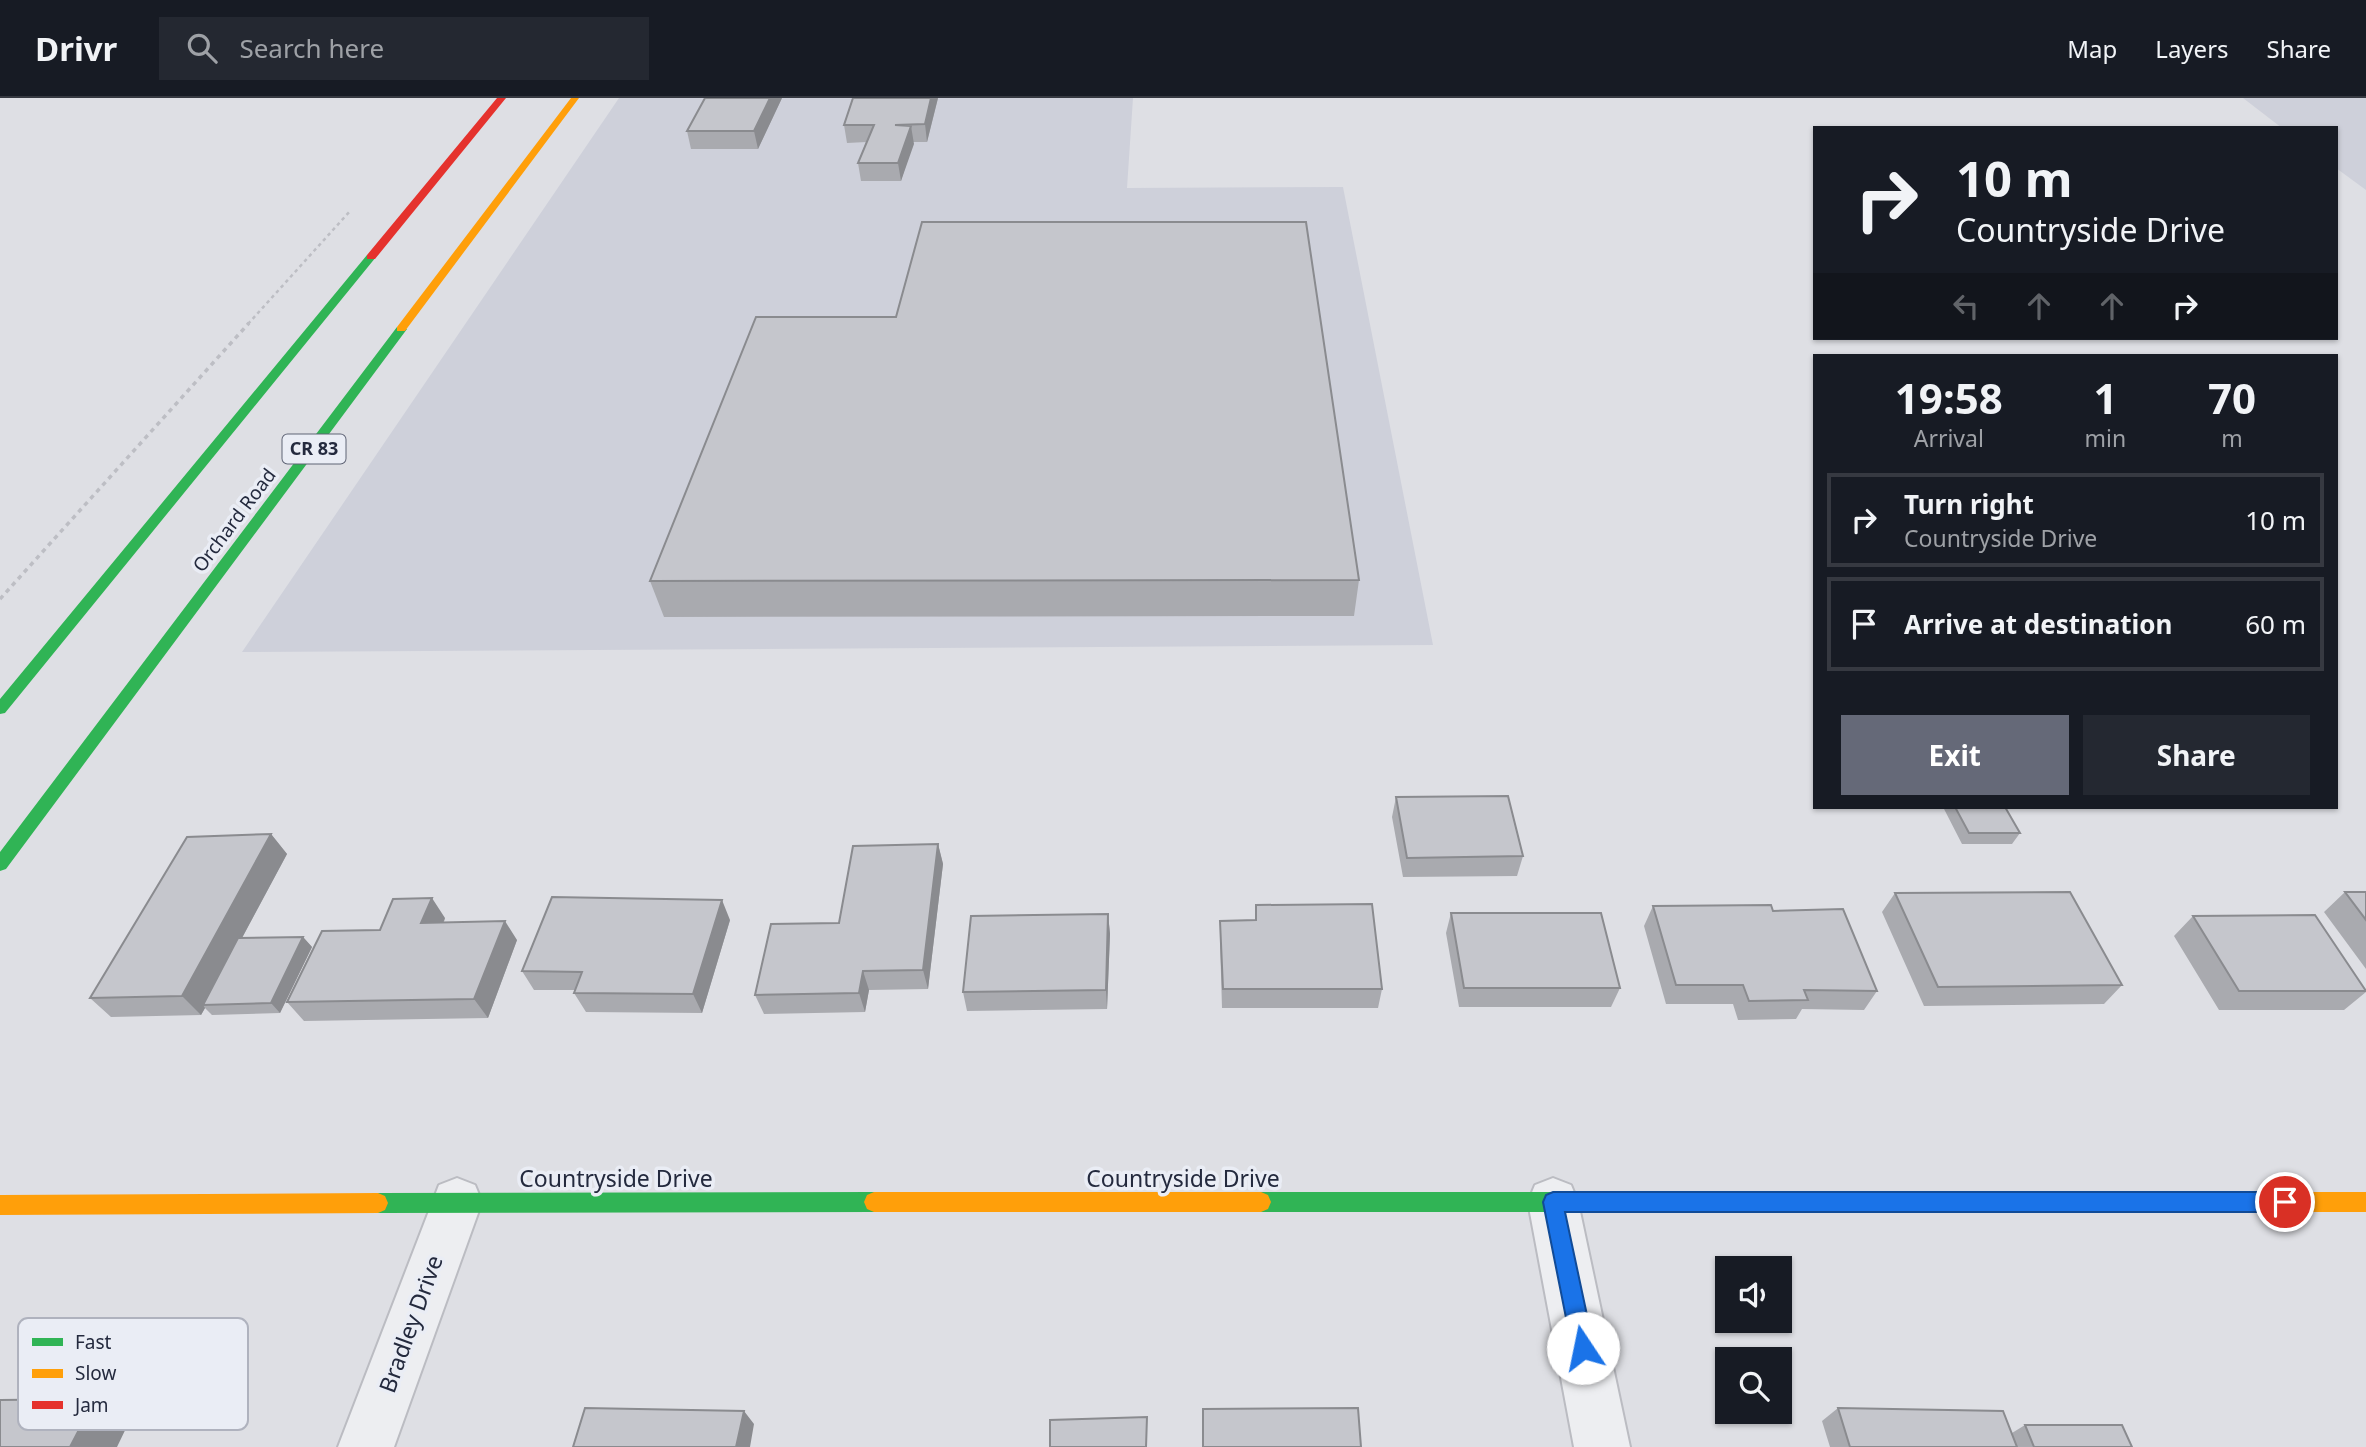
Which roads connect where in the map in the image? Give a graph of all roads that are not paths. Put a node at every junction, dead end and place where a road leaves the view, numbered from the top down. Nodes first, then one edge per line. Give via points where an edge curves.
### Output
1 (502, 98) edge
2 (575, 98) edge
3 (0, 709) edge
4 (0, 864) edge
5 (457, 1202) junction
6 (1553, 1202) junction
7 (2366, 1202) edge
8 (0, 1205) edge
9 (366, 1447) edge
10 (1602, 1447) edge

1 - 3 main road
2 - 4 main road, Orchard Road / CR 83
5 - 6 main road, Countryside Drive
5 - 8 main road, Countryside Drive
5 - 9 street, Bradley Drive
6 - 7 main road, Countryside Drive
6 - 10 street

